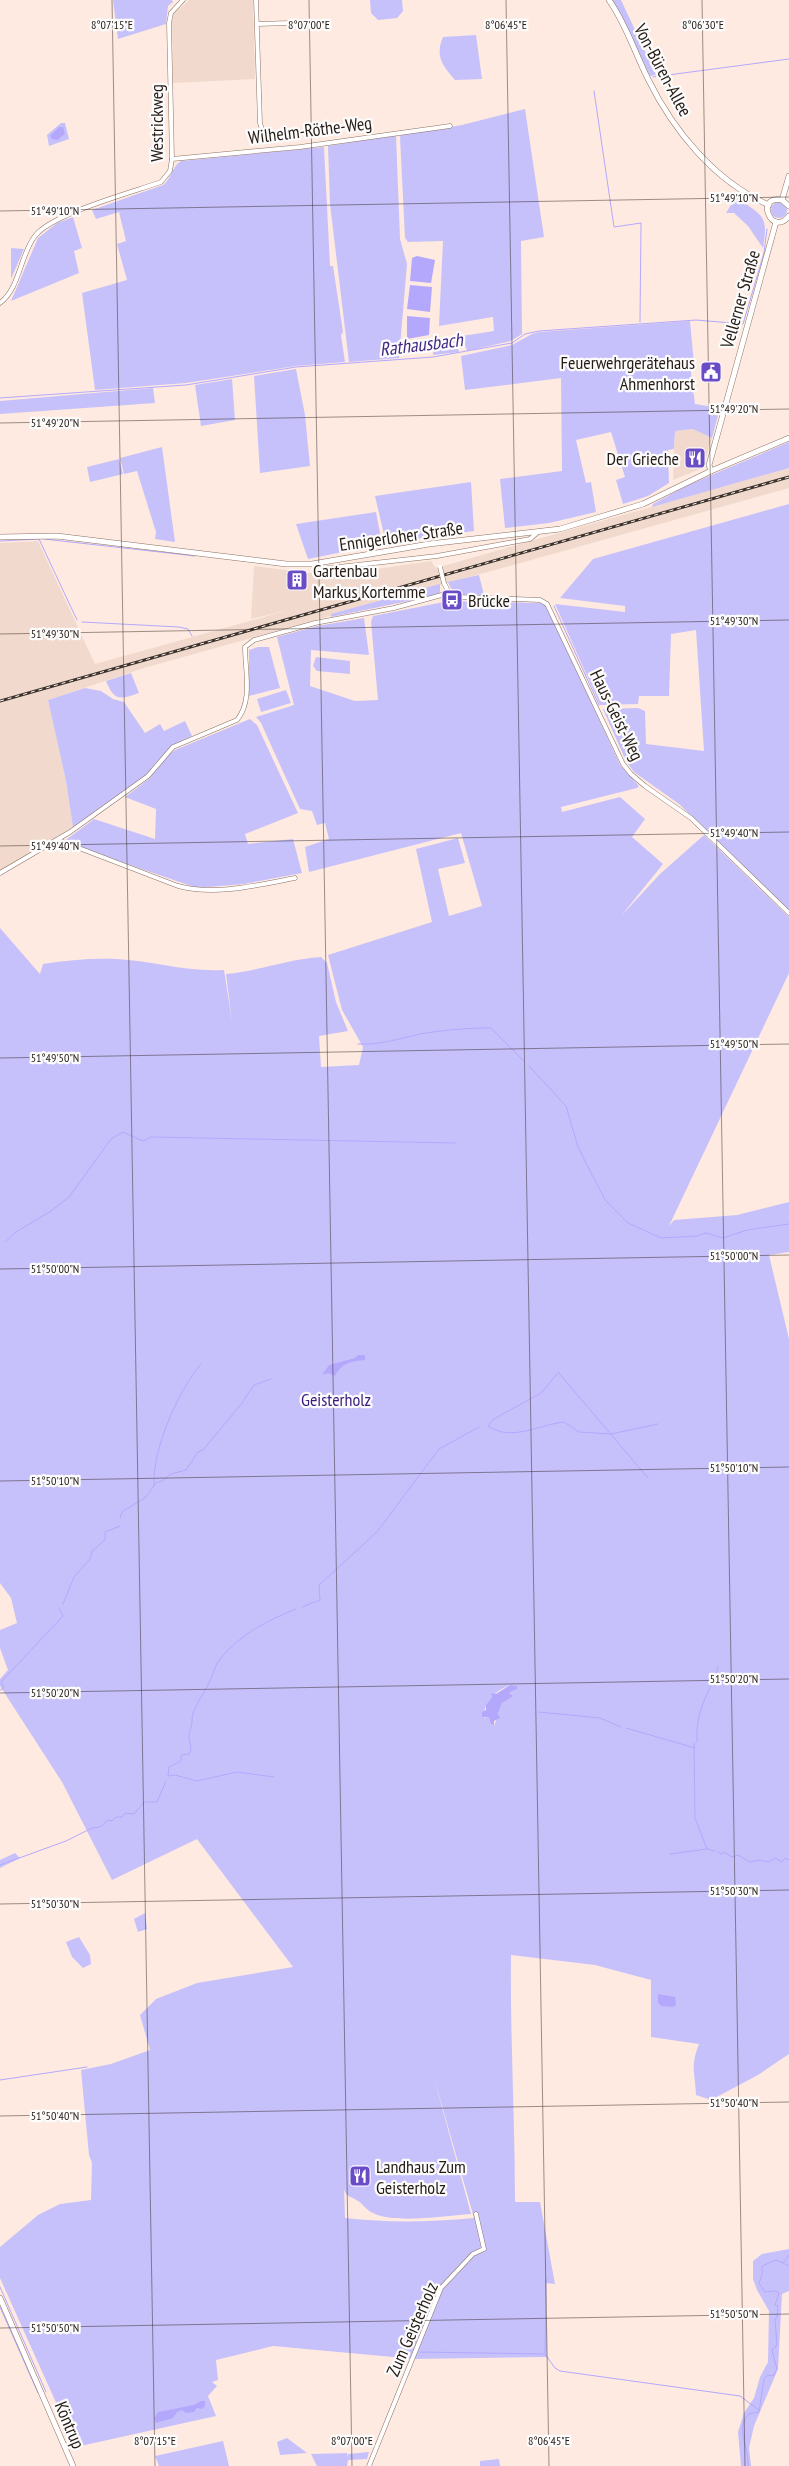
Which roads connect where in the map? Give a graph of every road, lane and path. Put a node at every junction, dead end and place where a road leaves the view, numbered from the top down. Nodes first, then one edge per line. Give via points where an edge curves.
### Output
1 (183, 0) edge
2 (256, 0) edge
3 (609, 0) edge
4 (290, 23) dead end
5 (257, 24) junction
6 (450, 126) dead end
7 (265, 138) dead end
8 (172, 159) junction
9 (789, 176) edge
10 (782, 200) junction
11 (769, 205) junction
12 (789, 206) edge
13 (789, 216) edge
14 (776, 222) junction
15 (0, 303) edge
16 (789, 438) edge
17 (711, 471) junction
18 (538, 532) junction
19 (0, 537) edge
20 (437, 556) junction
21 (312, 564) junction
22 (449, 593) junction
23 (58, 840) junction
24 (0, 873) edge
25 (295, 878) dead end
26 (789, 913) edge
27 (476, 2214) dead end
28 (0, 2298) edge
29 (73, 2466) edge
30 (369, 2466) edge

1 - 8 street, Westrickweg via 171,13 169,23
2 - 5 street
3 - 11 main road, Von-Büren-Allee via 653,88 681,132 726,178
4 - 5 street
5 - 7 street via 260,123
6 - 8 street, Wilhelm-Röthe-Weg via 300,147
8 - 15 street, Westrickweg via 170,171 161,182 64,217 43,228 28,247 9,294
9 - 10 main road
10 - 11 main road via 775,200
10 - 12 main road
11 - 14 main road via 768,215
13 - 14 main road
14 - 17 main road, Vellerner Straße via 708,464
16 - 17 main road, Ennigerloher Straße
17 - 18 main road, Ennigerloher Straße via 631,509
18 - 20 street via 530,539
18 - 21 main road, Ennigerloher Straße via 429,544
19 - 21 main road, Ennigerloher Straße via 57,536 286,564
20 - 21 street via 321,569
20 - 22 street, bridge
22 - 23 street via 254,640 245,647 246,700 238,720 174,747 148,776
22 - 26 street, Haus-Geist-Weg via 456,597 540,600 547,604 623,764 631,774 691,818
23 - 24 street
23 - 25 street via 197,891
27 - 30 street, Zum Geisterholz via 484,2249 473,2254 441,2288
28 - 29 main road, Köntrup

